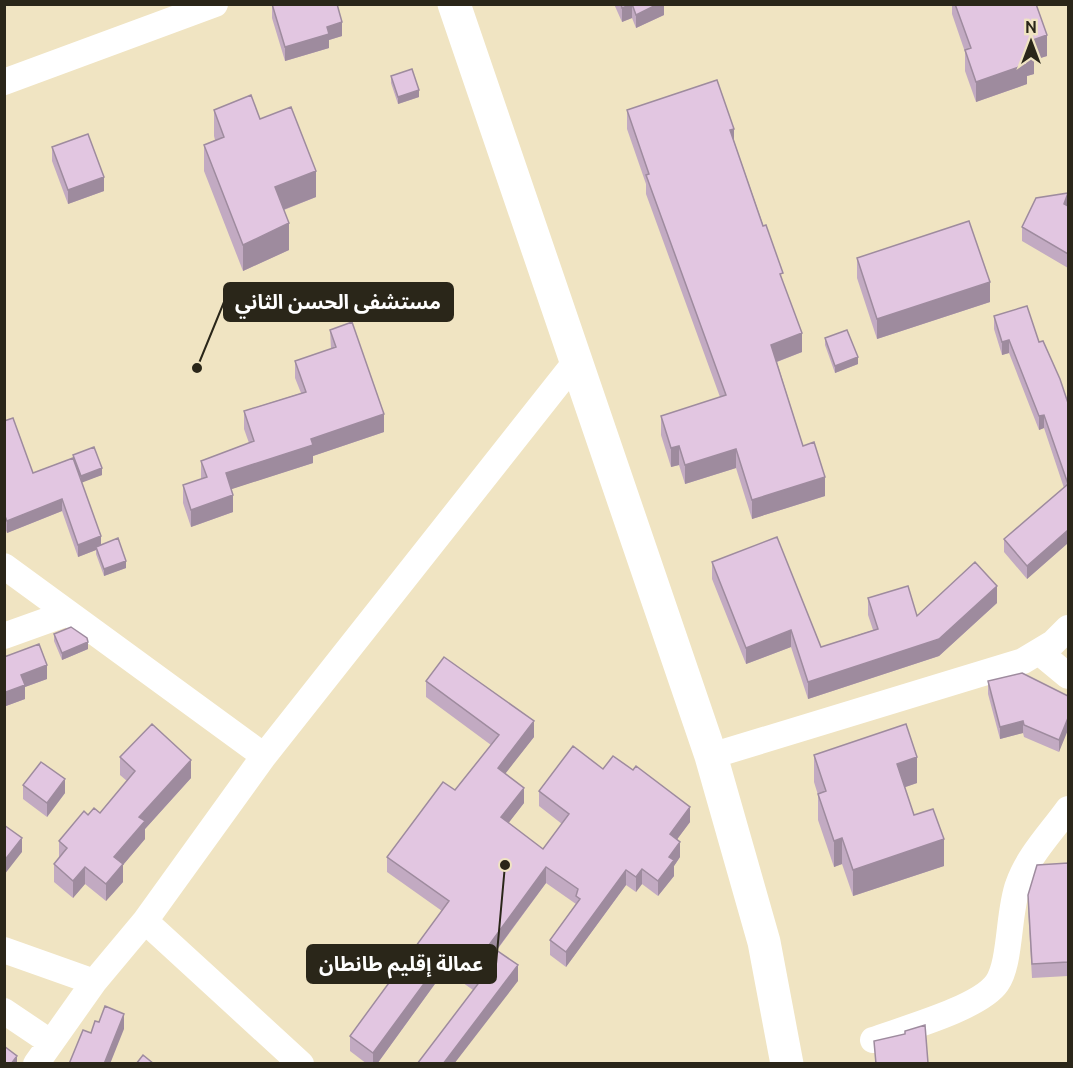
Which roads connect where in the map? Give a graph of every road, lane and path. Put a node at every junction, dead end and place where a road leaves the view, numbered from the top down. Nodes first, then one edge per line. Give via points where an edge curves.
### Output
1 (215, 4) edge
2 (454, 4) edge
3 (4, 82) edge
4 (577, 360) junction
5 (4, 566) edge
6 (69, 613) junction
7 (1068, 628) edge
8 (4, 636) edge
9 (1039, 652) junction
10 (1068, 676) edge
11 (264, 756) junction
12 (711, 756) junction
13 (1068, 809) edge
14 (145, 921) junction
15 (4, 950) edge
16 (94, 982) junction
17 (4, 1011) edge
18 (873, 1040) edge
19 (50, 1042) junction
20 (36, 1064) edge
21 (301, 1064) edge
22 (788, 1064) edge

1 - 3 street
2 - 4 main road
4 - 11 street
4 - 12 main road
5 - 6 street
6 - 8 street
6 - 11 street
7 - 9 street
9 - 10 street
9 - 12 street via 1006,667
11 - 14 street
12 - 22 main road via 764,942
13 - 18 street via 1029,861 1018,885 1009,917 1004,967 997,983 984,995 955,1010
14 - 16 street
14 - 21 street
15 - 16 street
16 - 19 street
17 - 19 street
19 - 20 street

